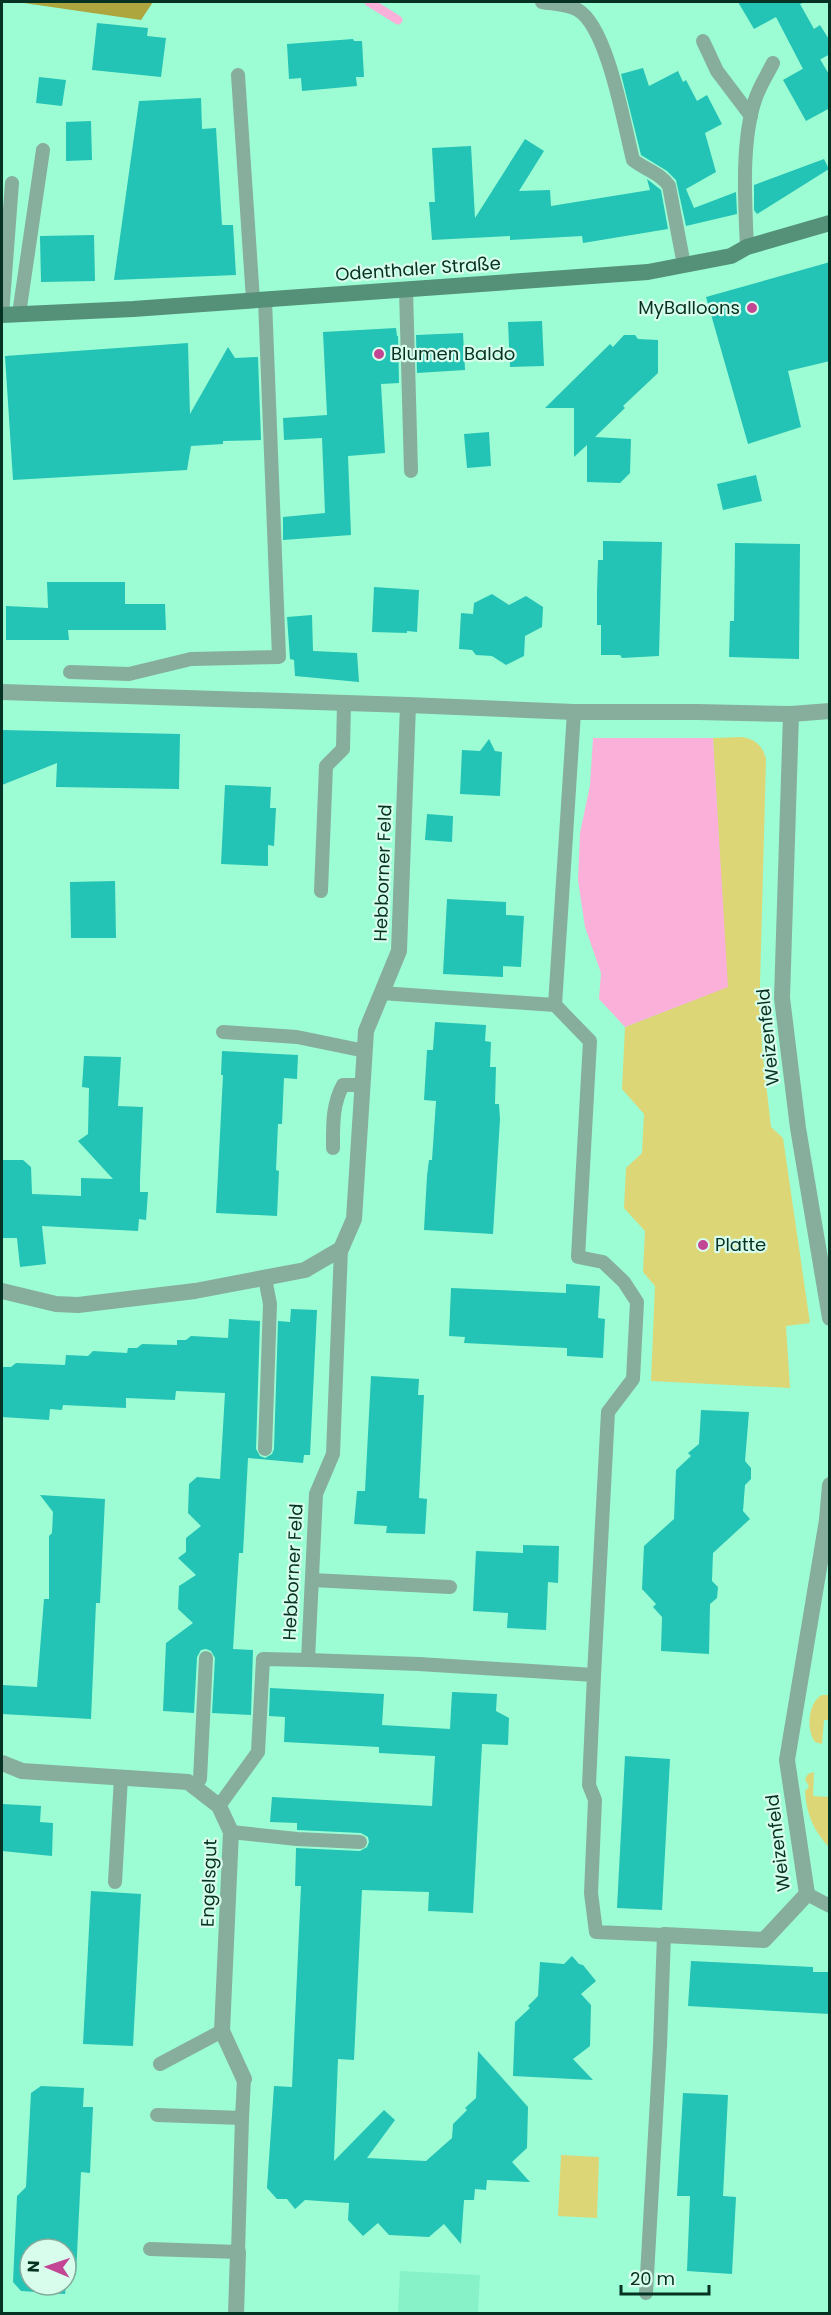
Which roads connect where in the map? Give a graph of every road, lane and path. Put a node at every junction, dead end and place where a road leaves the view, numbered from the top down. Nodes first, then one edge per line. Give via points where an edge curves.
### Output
1 (542, 2) edge
2 (703, 41) dead end
3 (773, 63) dead end
4 (238, 75) dead end
5 (751, 116) junction
6 (43, 150) dead end
7 (12, 183) dead end
8 (830, 223) edge
9 (747, 247) junction
10 (684, 266) junction
11 (406, 290) junction
12 (259, 300) junction
13 (8, 315) edge
14 (411, 471) dead end
15 (70, 672) dead end
16 (2, 692) edge
17 (344, 703) junction
18 (408, 705) junction
19 (830, 711) edge
20 (574, 712) junction
21 (790, 714) junction
22 (321, 891) dead end
23 (381, 993) junction
24 (555, 1005) junction
25 (223, 1032) dead end
26 (365, 1051) junction
27 (363, 1085) junction
28 (333, 1148) dead end
29 (341, 1249) junction
30 (266, 1278) junction
31 (2, 1291) edge
32 (830, 1318) edge
33 (265, 1449) dead end
34 (830, 1485) edge
35 (312, 1580) junction
36 (450, 1587) dead end
37 (206, 1658) dead end
38 (308, 1660) junction
39 (594, 1676) junction
40 (2, 1764) edge
41 (121, 1777) junction
42 (194, 1787) junction
43 (219, 1806) junction
44 (231, 1832) junction
45 (360, 1842) dead end
46 (116, 1882) dead end
47 (807, 1894) junction
48 (830, 1906) edge
49 (664, 1935) junction
50 (222, 2031) junction
51 (160, 2064) dead end
52 (244, 2079) joint
53 (157, 2115) dead end
54 (242, 2118) junction
55 (150, 2248) dead end
56 (238, 2252) junction
57 (646, 2293) dead end
58 (236, 2313) edge

1 - 10 lane via 576,9 588,19 599,38 633,160 661,175 669,186
2 - 5 lane via 717,71
3 - 5 lane
4 - 12 lane
5 - 9 lane via 745,204
6 - 13 lane
7 - 13 lane
8 - 9 main road, Odenthaler Straße
9 - 10 main road, Odenthaler Straße via 730,256
10 - 11 main road, Odenthaler Straße
11 - 12 main road, Odenthaler Straße
11 - 14 lane
12 - 13 main road, Odenthaler Straße
12 - 15 lane via 279,657 191,659 129,674
16 - 17 street
17 - 18 street
17 - 22 lane via 343,749 326,766
18 - 20 street
18 - 23 street, Hebborner Feld via 399,951
19 - 21 street
20 - 21 street
20 - 24 lane
21 - 32 street, Weizenfeld via 782,998 798,1128
23 - 24 lane
23 - 26 street, Hebborner Feld via 366,1031
24 - 39 lane via 590,1041 578,1257 603,1262 624,1282 637,1302 633,1379 608,1412
25 - 26 lane via 297,1037
26 - 27 street, Hebborner Feld
27 - 28 lane via 343,1085 334,1109
27 - 29 street, Hebborner Feld via 354,1219
29 - 30 street via 305,1270
29 - 35 lane, Hebborner Feld via 333,1454 316,1494
30 - 31 street via 78,1305 56,1304
30 - 33 lane via 270,1304
34 - 47 street, Weizenfeld via 787,1760
35 - 36 lane
35 - 38 lane, Hebborner Feld
37 - 42 lane via 200,1779
38 - 39 lane
38 - 43 lane, Hebborner Feld via 263,1659 258,1752
39 - 49 lane via 589,1785 595,1800 591,1893 596,1932
40 - 41 street, Engelsgut via 22,1771
41 - 42 street, Engelsgut via 188,1782
41 - 46 lane
42 - 43 street, Engelsgut
43 - 44 street, Engelsgut
44 - 45 lane
44 - 50 street, Engelsgut
47 - 48 lane
47 - 49 street, Weizenfeld via 764,1940
49 - 57 lane
50 - 51 lane
50 - 52 street, Engelsgut
52 - 54 lane
53 - 54 lane
54 - 56 lane
55 - 56 lane
56 - 58 street

